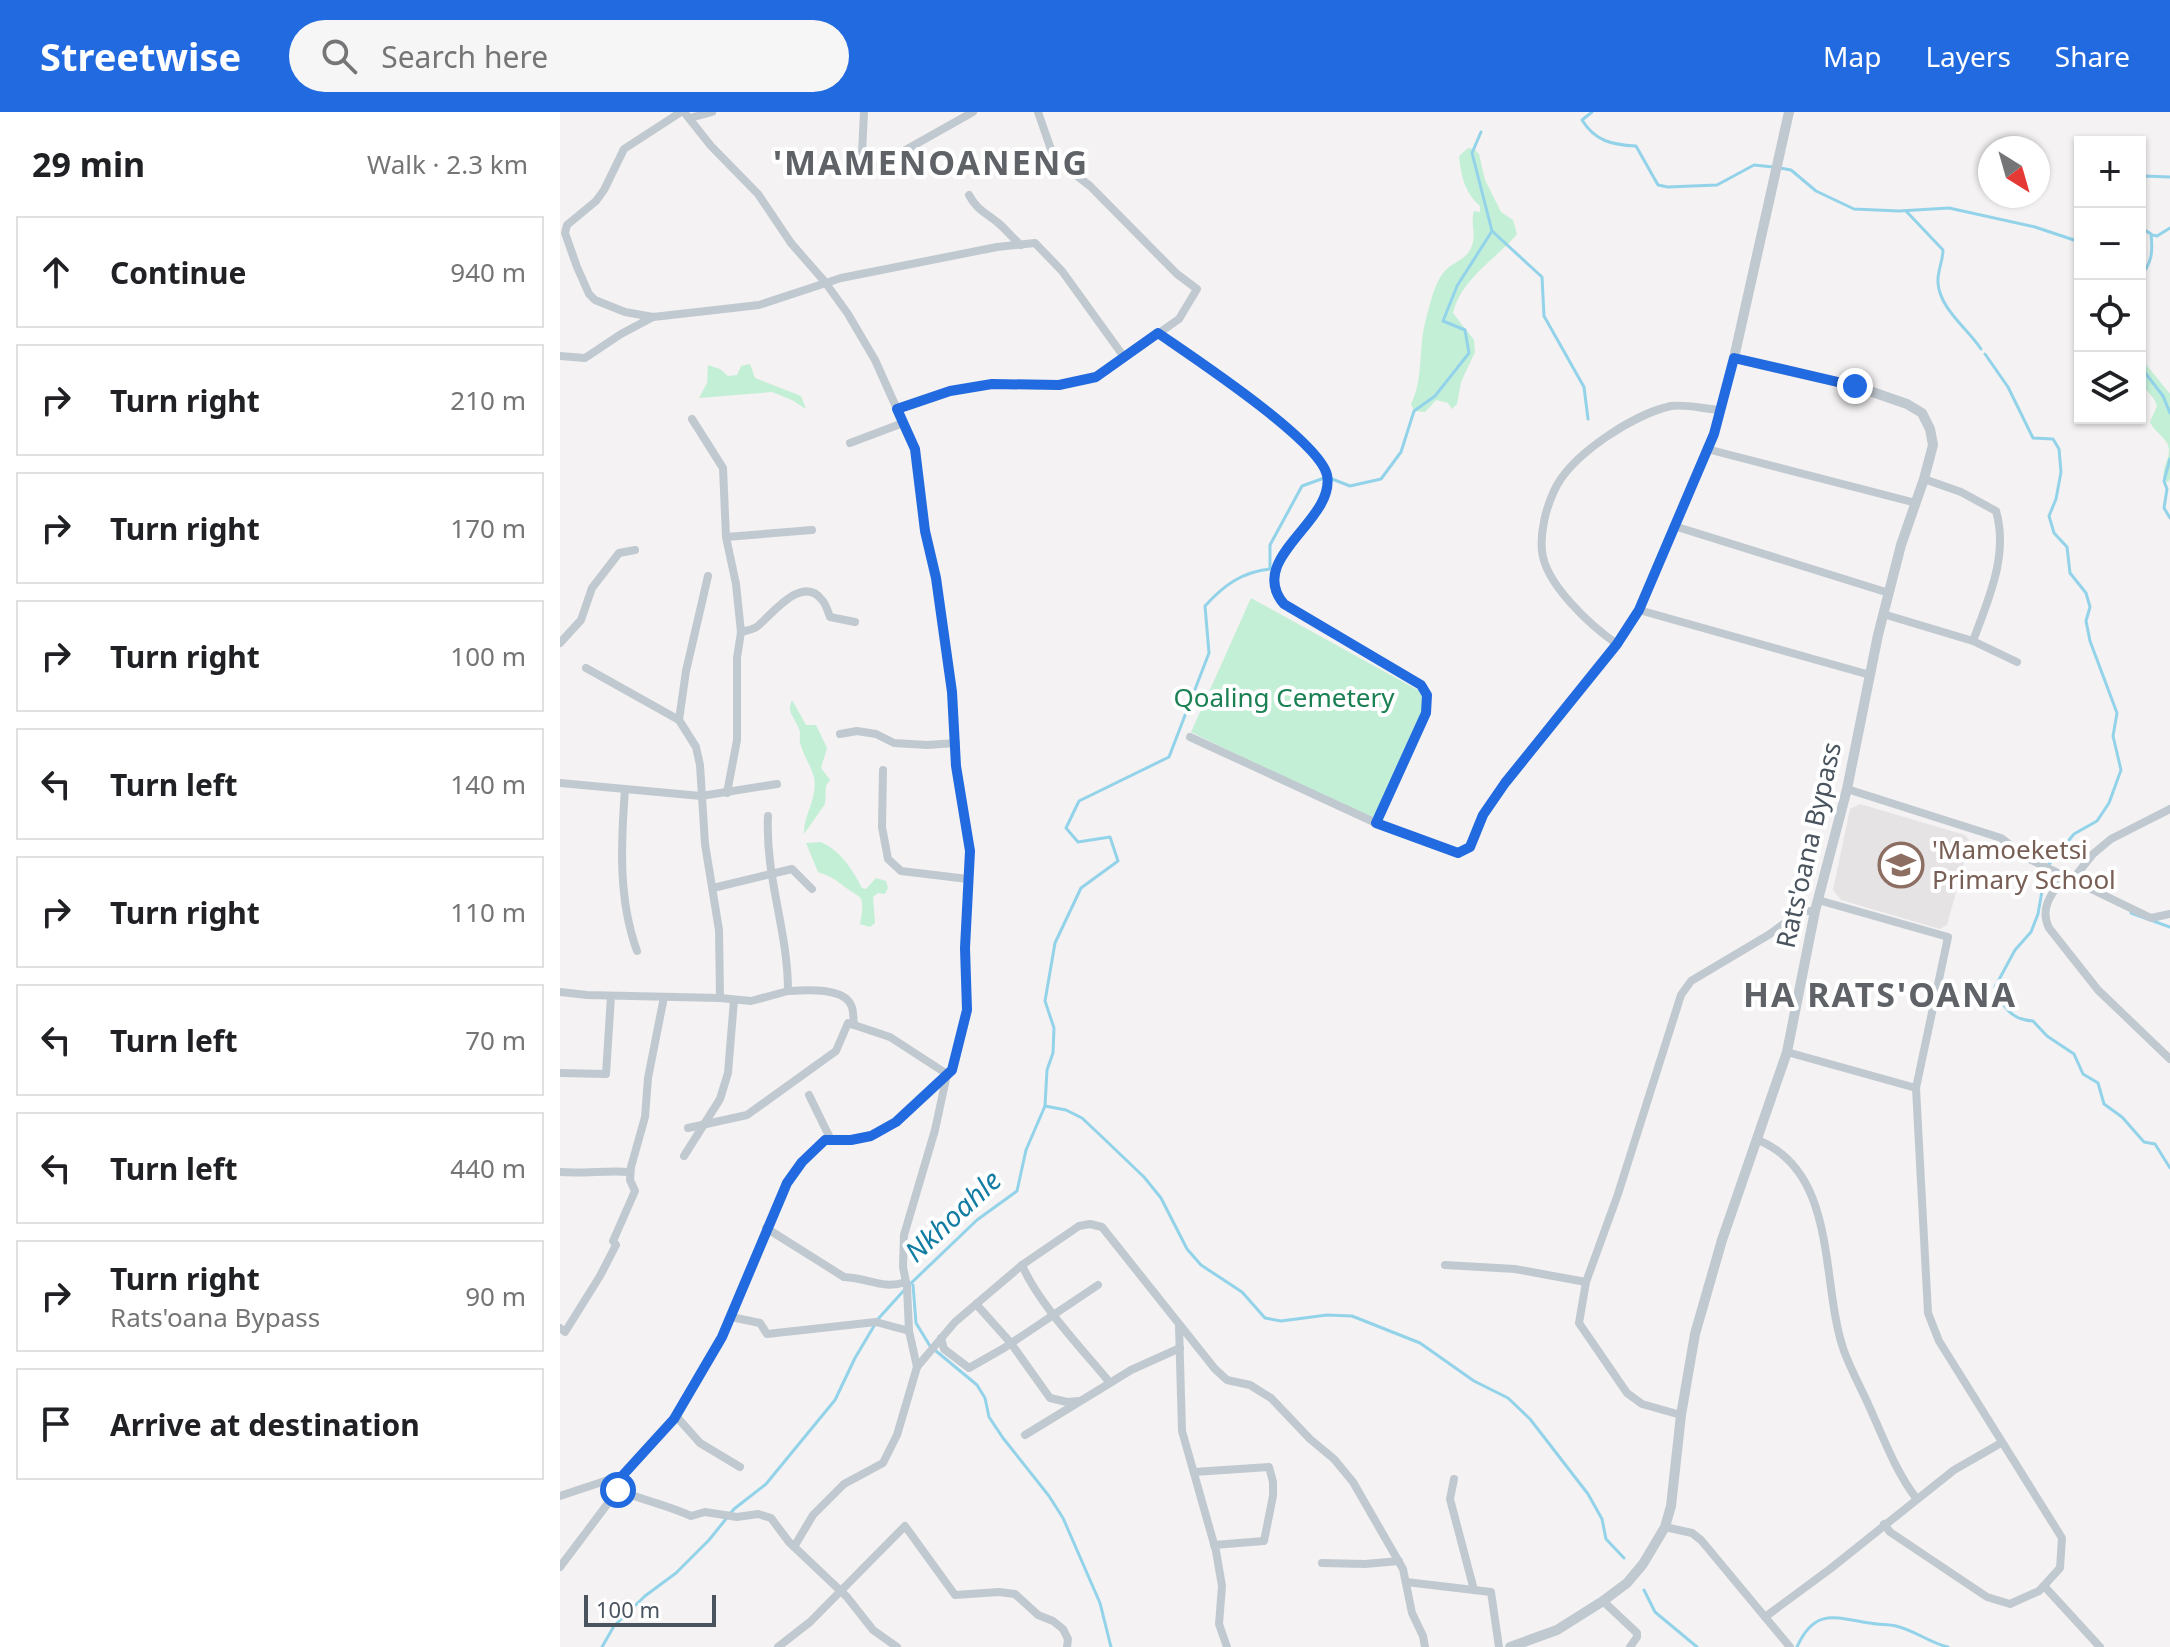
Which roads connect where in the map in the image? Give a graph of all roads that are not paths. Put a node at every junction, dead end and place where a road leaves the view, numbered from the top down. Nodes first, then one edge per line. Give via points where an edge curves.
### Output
1 (712, 112) edge
2 (864, 112) edge
3 (973, 112) edge
4 (1038, 112) edge
5 (1789, 112) edge
6 (685, 114) edge
7 (969, 195) dead end
8 (1021, 245) junction
9 (825, 282) junction
10 (653, 317) junction
11 (1158, 333) junction
12 (560, 356) edge
13 (1124, 357) junction
14 (1734, 358) junction
15 (897, 409) junction
16 (1720, 410) junction
17 (692, 419) dead end
18 (903, 423) junction
19 (850, 443) dead end
20 (1707, 449) junction
21 (1924, 479) junction
22 (1916, 503) junction
23 (1674, 526) junction
24 (812, 530) dead end
25 (726, 537) junction
26 (635, 550) dead end
27 (708, 576) dead end
28 (1889, 593) junction
29 (1639, 610) junction
30 (1883, 614) junction
31 (855, 622) dead end
32 (741, 632) junction
33 (1973, 641) junction
34 (560, 643) edge
35 (1617, 644) junction
36 (2017, 662) dead end
37 (586, 668) dead end
38 (1870, 675) junction
39 (679, 720) junction
40 (840, 734) dead end
41 (1190, 737) dead end
42 (956, 743) junction
43 (883, 770) dead end
44 (560, 783) edge
45 (777, 784) dead end
46 (625, 789) junction
47 (1847, 789) junction
48 (727, 793) junction
49 (701, 796) junction
50 (2170, 809) edge
51 (768, 816) dead end
52 (1376, 823) junction
53 (770, 874) junction
54 (2068, 878) junction
55 (968, 879) junction
56 (713, 888) junction
57 (812, 889) dead end
58 (1818, 900) junction
59 (1815, 911) junction
60 (2170, 914) edge
61 (637, 951) dead end
62 (788, 991) junction
63 (560, 992) edge
64 (611, 996) junction
65 (664, 997) junction
66 (720, 998) junction
67 (734, 1000) junction
68 (854, 1025) junction
69 (1787, 1052) junction
70 (2170, 1059) edge
71 (560, 1073) edge
72 (947, 1074) junction
73 (1916, 1088) junction
74 (809, 1095) dead end
75 (702, 1125) junction
76 (688, 1128) dead end
77 (831, 1140) junction
78 (1758, 1140) junction
79 (684, 1156) dead end
80 (560, 1172) edge
81 (630, 1172) junction
82 (766, 1228) junction
83 (1022, 1265) junction
84 (1445, 1265) dead end
85 (906, 1282) junction
86 (1586, 1282) junction
87 (1098, 1285) dead end
88 (976, 1304) junction
89 (1054, 1313) junction
90 (731, 1317) junction
91 (1179, 1325) junction
92 (560, 1328) edge
93 (909, 1331) junction
94 (941, 1338) junction
95 (1010, 1342) junction
96 (1180, 1348) junction
97 (917, 1367) junction
98 (1110, 1383) junction
99 (1079, 1401) junction
100 (1681, 1415) junction
101 (676, 1416) junction
102 (1025, 1435) dead end
103 (2001, 1443) junction
104 (740, 1467) dead end
105 (1194, 1472) junction
106 (623, 1475) junction
107 (1454, 1479) dead end
108 (618, 1490) junction
109 (560, 1496) edge
110 (1916, 1498) junction
111 (1884, 1524) junction
112 (1665, 1527) junction
113 (1214, 1545) junction
114 (794, 1547) junction
115 (1399, 1561) junction
116 (1322, 1563) dead end
117 (560, 1567) edge
118 (1406, 1582) junction
119 (2045, 1587) junction
120 (1474, 1590) junction
121 (841, 1591) junction
122 (1603, 1601) junction
123 (1765, 1617) junction
124 (1531, 1644) edge
125 (778, 1647) edge
126 (897, 1647) edge
127 (1067, 1647) edge
128 (1227, 1647) edge
129 (1425, 1647) edge
130 (1499, 1647) edge
131 (1510, 1647) edge
132 (1630, 1647) edge
133 (1790, 1647) edge
134 (2100, 1647) edge

1 - 6 street
2 - 3 street via 861,175
4 - 11 street via 1054,158 1197,289 1179,319
5 - 14 street
6 - 9 street via 758,194
6 - 10 street via 624,149 604,190 565,233 595,300
7 - 8 street via 977,209
8 - 9 street
8 - 13 street via 1035,243 1062,271
9 - 10 street via 759,305
9 - 15 street via 875,360
10 - 12 street via 585,358
11 - 13 street
11 - 52 street via 1238,388 1324,467 1325,499 1279,559 1274,583 1278,597 1421,685 1427,695 1426,713
13 - 15 street via 1096,377 1059,385 992,384
14 - 16 street
14 - 21 street, Rats'oana Bypass via 1855,386 1922,413 1933,445
15 - 18 street
16 - 20 street
16 - 35 street via 1674,406 1646,414 1586,453 1554,489 1542,553 1553,580 1593,628
17 - 25 street via 723,468
18 - 19 street
18 - 42 street via 915,449
20 - 22 street
20 - 23 street
21 - 22 street, Rats'oana Bypass
21 - 33 street via 1996,511 2002,531 1999,564
22 - 28 street, Rats'oana Bypass
23 - 28 street
23 - 29 street
24 - 25 street
25 - 32 street
26 - 34 street via 619,553 592,588 581,620
27 - 39 street
28 - 30 street, Rats'oana Bypass
29 - 35 street
29 - 38 street
30 - 33 street
30 - 38 street, Rats'oana Bypass
31 - 32 street via 830,617 822,599 804,591 775,607 756,628
32 - 48 street via 737,740
33 - 36 street
35 - 52 street via 1505,783 1470,847 1458,853
37 - 39 street
38 - 47 street, Rats'oana Bypass
39 - 49 street via 696,747
40 - 42 street via 876,734 894,743
41 - 52 street
42 - 55 street via 970,851
43 - 55 street via 882,827 888,859 901,871
44 - 46 street
45 - 48 street
46 - 49 street
46 - 61 street via 621,855
47 - 54 street via 2001,838
47 - 58 street, Rats'oana Bypass
48 - 49 street
49 - 56 street
50 - 54 street via 2111,839
51 - 53 street
53 - 56 street
53 - 57 street via 792,869
53 - 62 street
54 - 60 street via 2151,918
54 - 70 street via 2044,910 2049,928 2098,990
55 - 72 street via 967,1010
56 - 66 street
58 - 59 street, Rats'oana Bypass
58 - 73 street via 1948,937
59 - 69 street, Rats'oana Bypass
59 - 86 street via 1801,911 1691,981 1681,995
62 - 67 street
62 - 68 street via 845,997
63 - 64 street
64 - 65 street
64 - 71 street via 606,1074
65 - 66 street
65 - 81 street via 645,1117
66 - 67 street
67 - 75 street via 728,1073 720,1099
68 - 72 street via 890,1037
68 - 75 street via 848,1023 836,1051 747,1115
69 - 73 street
69 - 78 street, Rats'oana Bypass
72 - 77 street via 896,1122 871,1136
72 - 85 street via 904,1235
73 - 103 street via 1931,1322
74 - 77 street
75 - 76 street
75 - 79 street
77 - 82 street via 802,1162
78 - 100 street, Rats'oana Bypass via 1698,1324
78 - 110 street via 1789,1163 1813,1197 1843,1349
80 - 81 street
81 - 92 street via 635,1191 613,1241 616,1245 565,1332
82 - 85 street via 844,1277 879,1285
82 - 90 street
83 - 88 street
83 - 89 street
83 - 91 street via 1079,1226 1102,1227
84 - 86 street via 1515,1269
85 - 93 street
86 - 100 street via 1579,1323 1627,1393 1642,1404
87 - 89 street
88 - 94 street
88 - 95 street
89 - 95 street
89 - 98 street
90 - 93 street via 760,1323 767,1334 876,1322
90 - 101 street
91 - 96 street
91 - 115 street via 1227,1380 1250,1385 1271,1398 1334,1459
93 - 97 street
94 - 95 street via 944,1349 969,1368
94 - 97 street
95 - 99 street via 1050,1398
96 - 98 street
96 - 105 street via 1182,1431
97 - 114 street via 883,1463 844,1484 813,1515
98 - 99 street
99 - 102 street
100 - 112 street, Rats'oana Bypass
101 - 104 street via 700,1443
101 - 106 street
103 - 110 street
103 - 119 street via 2062,1538 2060,1568
105 - 113 street
105 - 113 street via 1269,1467 1273,1482 1264,1541
106 - 108 street
106 - 109 street
107 - 120 street via 1450,1499
108 - 114 street via 691,1516 705,1512 771,1518
108 - 117 street
110 - 111 street
111 - 119 street via 1987,1597 2010,1604
111 - 123 street
112 - 122 street, Rats'oana Bypass via 1643,1564
112 - 123 street via 1701,1540
113 - 128 street via 1222,1586 1219,1624
114 - 121 street
115 - 116 street
115 - 118 street
118 - 120 street
118 - 129 street
119 - 134 street
120 - 130 street via 1491,1592
121 - 125 street
121 - 126 street via 873,1630
121 - 127 street via 905,1526 955,1595 1015,1594 1063,1629
122 - 124 street, Rats'oana Bypass
122 - 132 street via 1637,1633
123 - 133 street
124 - 131 street, Rats'oana Bypass

